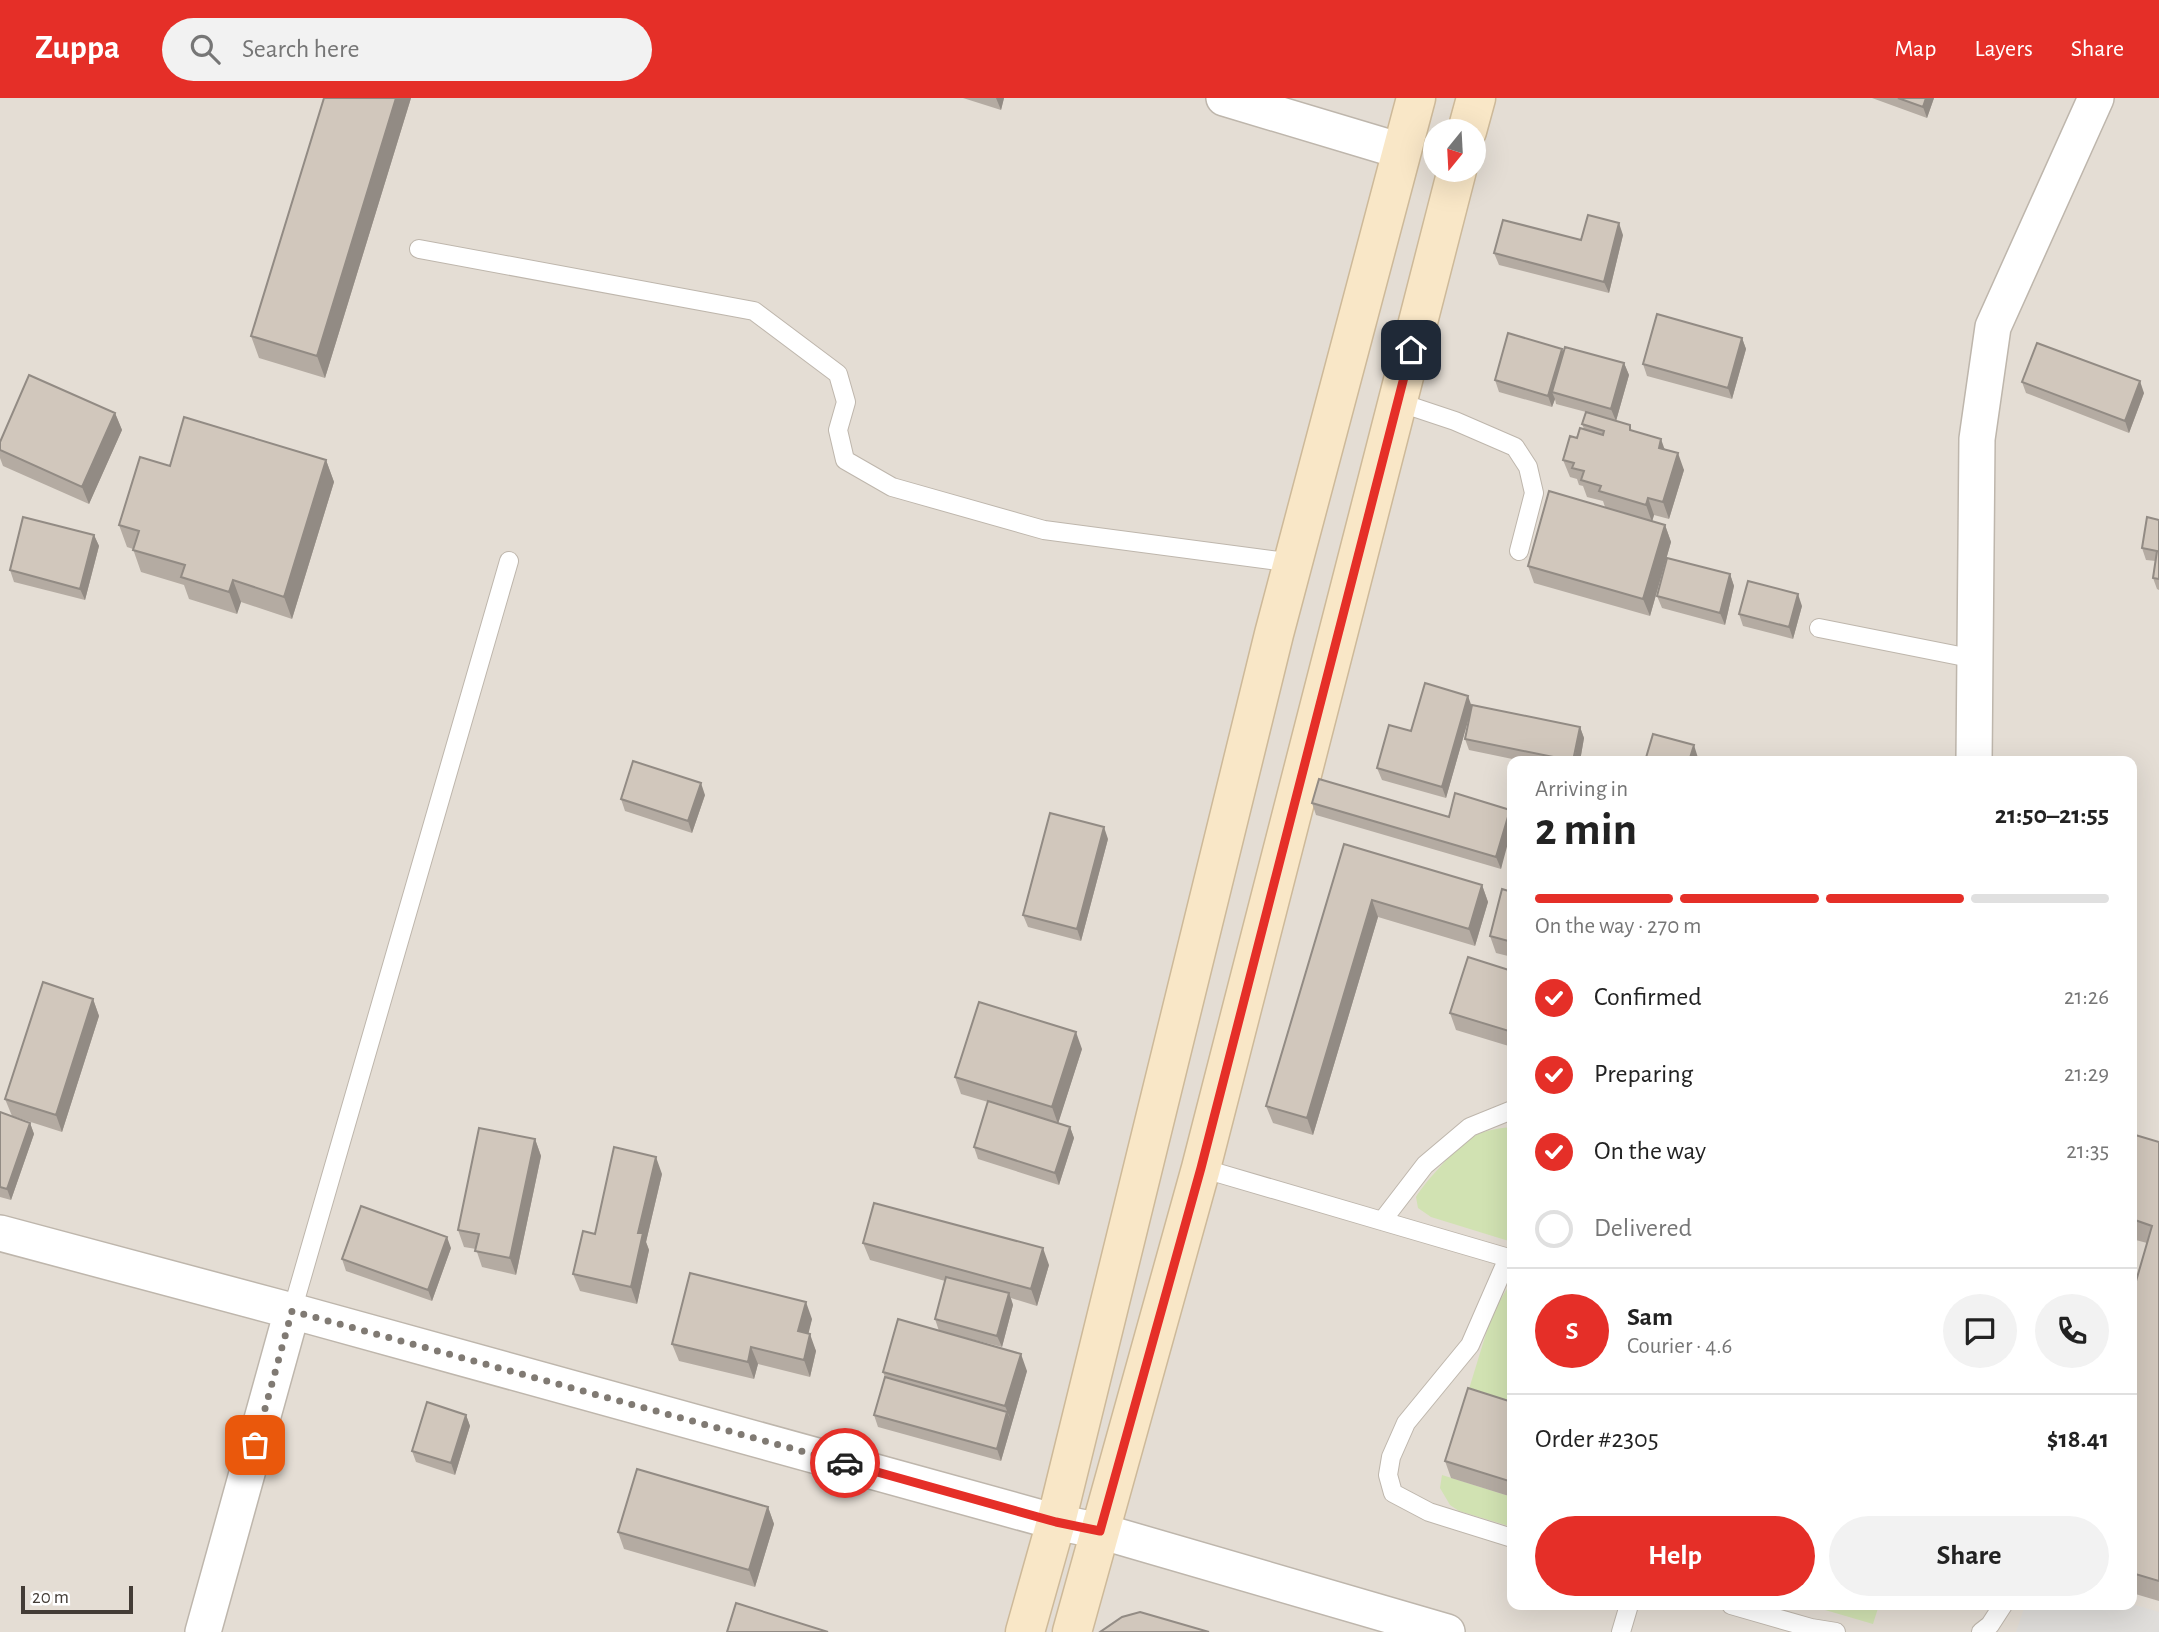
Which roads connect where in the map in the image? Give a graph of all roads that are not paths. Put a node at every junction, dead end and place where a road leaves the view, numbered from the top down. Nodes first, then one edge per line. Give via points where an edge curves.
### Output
1 (1224, 98) edge
2 (1416, 98) edge
3 (1476, 98) edge
4 (2096, 98) edge
5 (1470, 119) edge
6 (1401, 151) junction
7 (1454, 182) edge
8 (419, 249) dead end
9 (1398, 402) junction
10 (1519, 551) dead end
11 (509, 561) dead end
12 (1294, 564) junction
13 (1819, 628) dead end
14 (1975, 659) junction
15 (1974, 756) edge
16 (1507, 1112) edge
17 (1201, 1168) junction
18 (1382, 1221) junction
19 (0, 1233) edge
20 (1507, 1258) edge
21 (1507, 1265) edge
22 (292, 1311) junction
23 (1056, 1522) junction
24 (1100, 1531) junction
25 (1507, 1536) edge
26 (1628, 1610) edge
27 (1748, 1610) edge
28 (2000, 1610) edge
29 (203, 1632) edge
30 (1025, 1632) edge
31 (1072, 1632) edge
32 (1447, 1632) edge
33 (1621, 1632) edge
34 (1836, 1632) edge
35 (1981, 1632) edge

1 - 6 street
2 - 6 street
3 - 5 street
4 - 14 street via 1993,327 1977,439
6 - 12 street
7 - 9 street
8 - 12 lane via 754,310 838,374 846,402 838,430 845,460 892,487 1044,530
9 - 10 lane via 1515,447 1528,467 1534,493
9 - 17 street
11 - 22 lane
12 - 23 street
13 - 14 lane
14 - 15 street
16 - 18 lane via 1470,1127 1425,1165
17 - 18 lane
17 - 24 street
18 - 20 lane
19 - 22 street
21 - 25 lane via 1470,1345 1406,1423 1388,1475 1393,1493 1429,1512
22 - 23 street
22 - 29 street
23 - 24 street
23 - 30 street
24 - 31 street
24 - 32 street
26 - 33 lane
27 - 34 lane
28 - 35 lane

